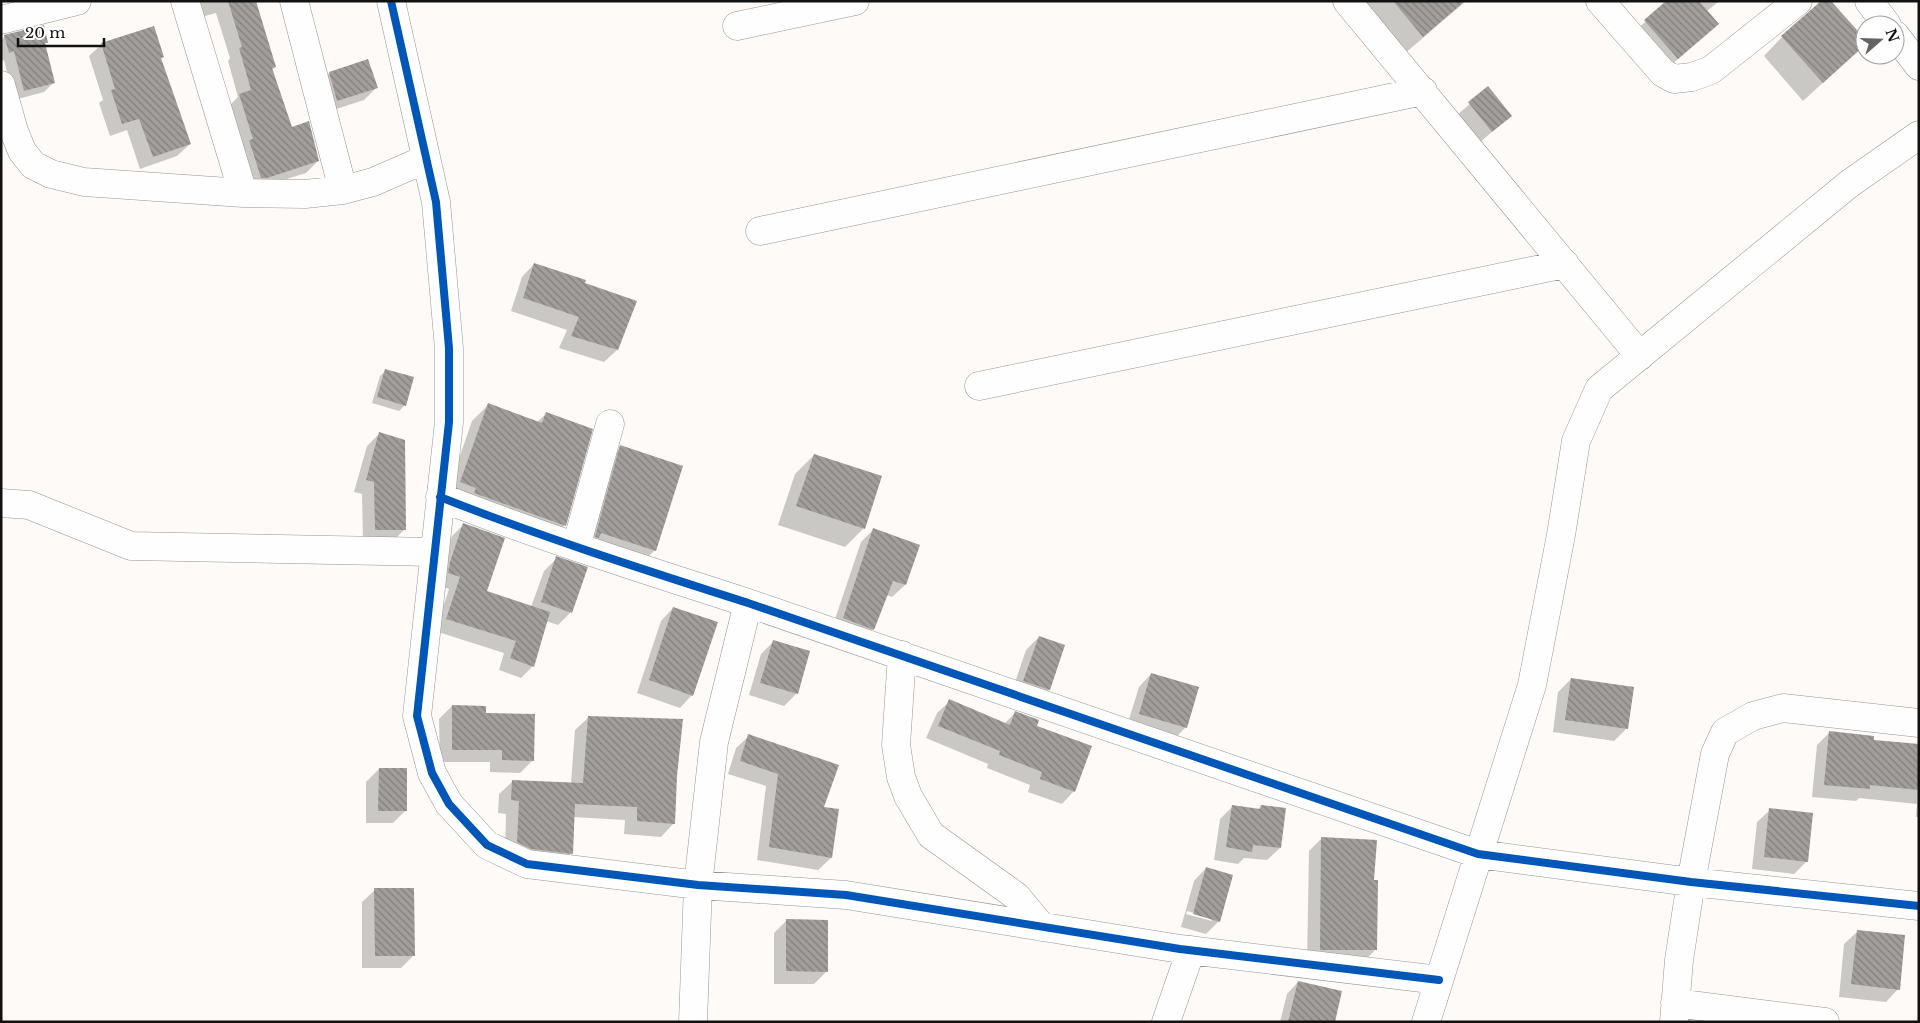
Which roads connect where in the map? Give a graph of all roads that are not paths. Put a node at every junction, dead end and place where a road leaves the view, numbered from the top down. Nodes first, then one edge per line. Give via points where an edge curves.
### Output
1 (77, 1) edge
2 (185, 1) edge
3 (294, 1) edge
4 (391, 1) edge
5 (855, 1) edge
6 (1347, 1) edge
7 (1600, 1) edge
8 (1798, 1) edge
9 (1869, 1) edge
10 (1880, 15) edge
11 (1, 20) edge
12 (737, 26) dead end
13 (1905, 48) edge
14 (1919, 66) edge
15 (1, 85) edge
16 (1422, 91) junction
17 (1919, 134) edge
18 (426, 159) junction
19 (344, 190) junction
20 (243, 193) junction
21 (760, 231) dead end
22 (1565, 264) junction
23 (1640, 356) junction
24 (979, 386) dead end
25 (610, 424) dead end
26 (440, 497) junction
27 (1, 503) edge
28 (576, 547) junction
29 (434, 552) junction
30 (748, 602) junction
31 (902, 655) junction
32 (1919, 723) edge
33 (1478, 854) junction
34 (1691, 882) junction
35 (698, 885) junction
36 (1919, 906) edge
37 (1042, 927) junction
38 (1190, 950) junction
39 (1439, 980) junction
40 (1674, 1012) edge
41 (693, 1022) edge
42 (1166, 1022) edge
43 (1426, 1022) edge
44 (1825, 1022) edge

1 - 11 street
2 - 20 street
3 - 19 street
4 - 18 street
5 - 12 street
6 - 16 street
7 - 8 street via 1663,73 1674,79 1711,70
9 - 10 street
13 - 14 street
15 - 20 street via 22,151 34,165 51,174 84,182
16 - 21 street
16 - 22 street
17 - 23 street via 1849,184
18 - 19 street via 373,182
18 - 26 street via 436,202 448,348 449,422
19 - 20 street via 305,194
22 - 23 street
22 - 24 street
23 - 33 street via 1599,389 1576,441 1532,685
25 - 28 street
26 - 28 street
26 - 29 street
27 - 29 street via 29,505 131,546
28 - 30 street
29 - 35 street via 417,716 432,773 449,804 487,845 527,864
30 - 31 street
30 - 35 street via 714,742
31 - 33 street
31 - 37 street via 896,745 900,777 908,796 931,835 1016,896
32 - 34 street via 1783,708 1753,716 1725,732 1714,754
33 - 34 street
33 - 39 street
34 - 36 street
34 - 40 street
35 - 37 street via 846,895
35 - 41 street
37 - 38 street
38 - 39 street
38 - 42 street
39 - 43 street
40 - 44 street

